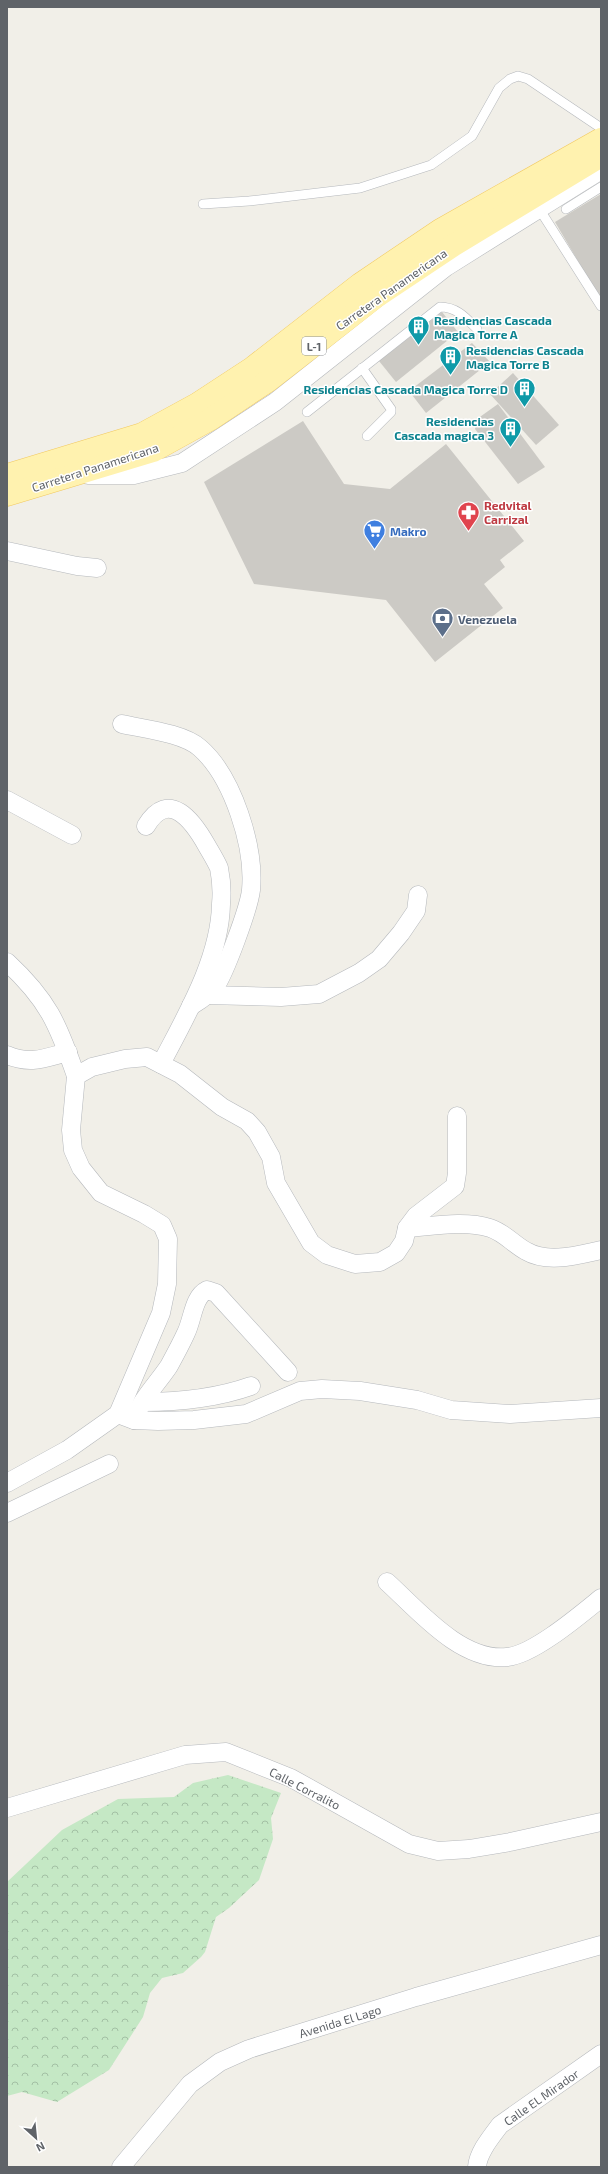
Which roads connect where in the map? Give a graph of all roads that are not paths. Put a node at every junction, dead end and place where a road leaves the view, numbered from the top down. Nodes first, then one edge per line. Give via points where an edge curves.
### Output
1 (601, 128) edge
2 (601, 139) edge
3 (601, 156) edge
4 (601, 170) edge
5 (601, 187) edge
6 (203, 204) dead end
7 (538, 207) junction
8 (566, 208) dead end
9 (601, 306) edge
10 (477, 329) dead end
11 (362, 368) junction
12 (307, 412) dead end
13 (367, 436) dead end
14 (75, 474) junction
15 (7, 475) edge
16 (7, 495) edge
17 (7, 551) edge
18 (97, 568) dead end
19 (122, 724) dead end
20 (7, 800) edge
21 (146, 826) dead end
22 (72, 835) dead end
23 (418, 895) dead end
24 (7, 962) edge
25 (207, 995) junction
26 (191, 1006) junction
27 (68, 1052) junction
28 (7, 1055) edge
29 (161, 1064) junction
30 (76, 1076) junction
31 (457, 1116) dead end
32 (407, 1228) junction
33 (601, 1250) edge
34 (288, 1372) dead end
35 (251, 1386) dead end
36 (143, 1402) junction
37 (601, 1408) edge
38 (126, 1417) junction
39 (109, 1464) dead end
40 (7, 1483) edge
41 (7, 1513) edge
42 (387, 1582) dead end
43 (601, 1598) edge
44 (7, 1808) edge
45 (601, 1822) edge
46 (601, 1946) edge
47 (601, 2054) edge
48 (121, 2167) edge
49 (477, 2167) edge

1 - 6 lane via 528,79 518,76 499,88 472,136 431,165 360,188
2 - 15 main road, Carretera Panamericana / L-1 via 440,230 360,284 252,368 197,404 142,434
3 - 14 main road, Carretera Panamericana / L-1 via 454,245 389,289 268,382 211,419 153,450
4 - 7 street, L-1
5 - 8 lane
7 - 9 lane
7 - 14 street, L-1 via 446,267 275,402 182,463 134,475
10 - 11 lane via 459,312 450,307 440,307
11 - 12 lane
11 - 13 lane via 391,409
14 - 16 main road, Carretera Panamericana / L-1
17 - 18 street
19 - 25 street via 181,737 199,746 213,761 241,819 251,864 251,891 234,944 215,986
20 - 22 street
21 - 26 street via 153,814 163,808 178,809 197,828 219,868 221,904 215,946
23 - 25 street via 416,911 380,959 319,994 281,997
24 - 27 street via 28,982 52,1013
25 - 26 street
26 - 29 street
27 - 28 street via 36,1061
27 - 30 street
29 - 30 street via 147,1058 125,1059 92,1067
29 - 32 street via 180,1074 222,1107 247,1121 271,1157 276,1183 293,1215 311,1243 328,1255 355,1264 380,1262 396,1253 404,1241
30 - 38 street via 71,1130 73,1150 81,1168 101,1193 162,1225 168,1239 167,1284 161,1313
31 - 32 street via 455,1186 416,1216
32 - 33 street via 490,1228 506,1235 525,1251 538,1257 560,1257
34 - 36 street via 216,1293 208,1290 198,1299 187,1332 169,1365
35 - 36 street via 206,1397
36 - 38 street
37 - 38 street via 510,1414 451,1410 417,1400 368,1392 322,1389 300,1391 246,1414 194,1420
38 - 40 street
39 - 41 street
42 - 43 street via 447,1637 483,1656 508,1658 526,1651 569,1624
44 - 45 street, Calle Corralito via 185,1755 226,1752 291,1778 409,1844 438,1851 510,1842
46 - 48 street, Avenida El Lago via 416,1997 250,2049 220,2062 190,2084
47 - 49 street, Calle EL Mirador via 500,2125 489,2140 477,2162

